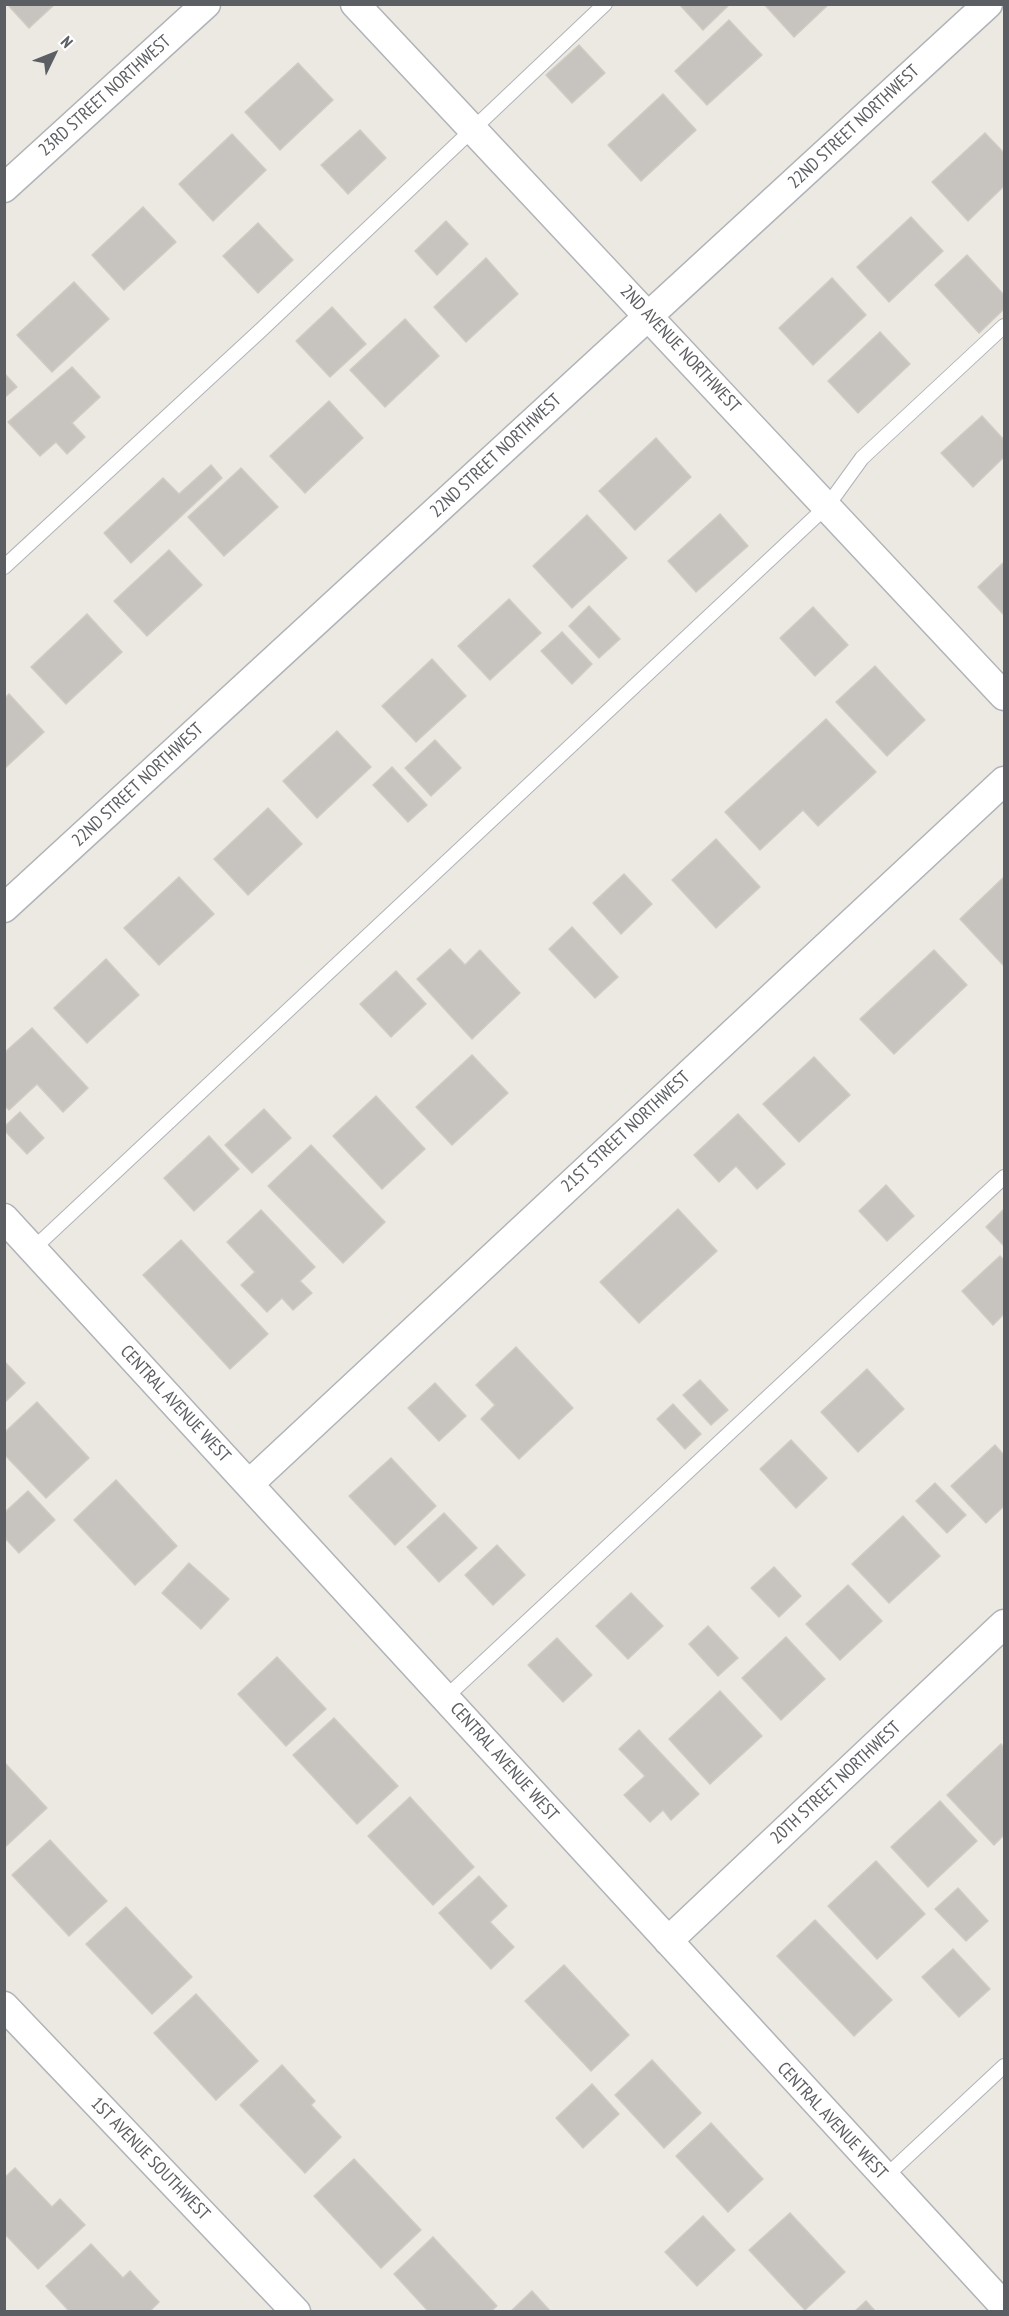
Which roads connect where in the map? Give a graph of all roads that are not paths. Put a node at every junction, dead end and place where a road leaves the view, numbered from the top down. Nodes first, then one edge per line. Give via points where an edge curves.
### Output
1 (206, 4) edge
2 (355, 4) edge
3 (605, 4) edge
4 (988, 4) edge
5 (472, 130) junction
6 (4, 188) edge
7 (649, 316) junction
8 (1005, 326) edge
9 (828, 505) junction
10 (4, 567) edge
11 (1005, 696) edge
12 (1005, 781) edge
13 (4, 908) edge
14 (1005, 1177) edge
15 (4, 1218) edge
16 (33, 1249) junction
17 (249, 1484) junction
18 (1005, 1624) edge
19 (445, 1698) junction
20 (668, 1941) junction
21 (4, 2006) edge
22 (1005, 2066) edge
23 (885, 2177) junction
24 (1005, 2306) edge
25 (296, 2312) edge

1 - 6 street, 23RD STREET NORTHWEST
2 - 5 street, 2ND AVENUE NORTHWEST
3 - 5 lane
4 - 7 street, 22ND STREET NORTHWEST
5 - 7 street, 2ND AVENUE NORTHWEST
5 - 10 lane
7 - 9 street, 2ND AVENUE NORTHWEST
7 - 13 street, 22ND STREET NORTHWEST
8 - 9 lane via 862,458
9 - 11 street, 2ND AVENUE NORTHWEST
9 - 16 lane
12 - 17 street, 21ST STREET NORTHWEST
14 - 19 lane
15 - 16 street, CENTRAL AVENUE WEST
16 - 17 street, CENTRAL AVENUE WEST
17 - 19 street, CENTRAL AVENUE WEST
18 - 20 street, 20TH STREET NORTHWEST
19 - 20 street, CENTRAL AVENUE WEST
20 - 23 street, CENTRAL AVENUE WEST
21 - 25 street, 1ST AVENUE SOUTHWEST
22 - 23 lane
23 - 24 street, CENTRAL AVENUE WEST

